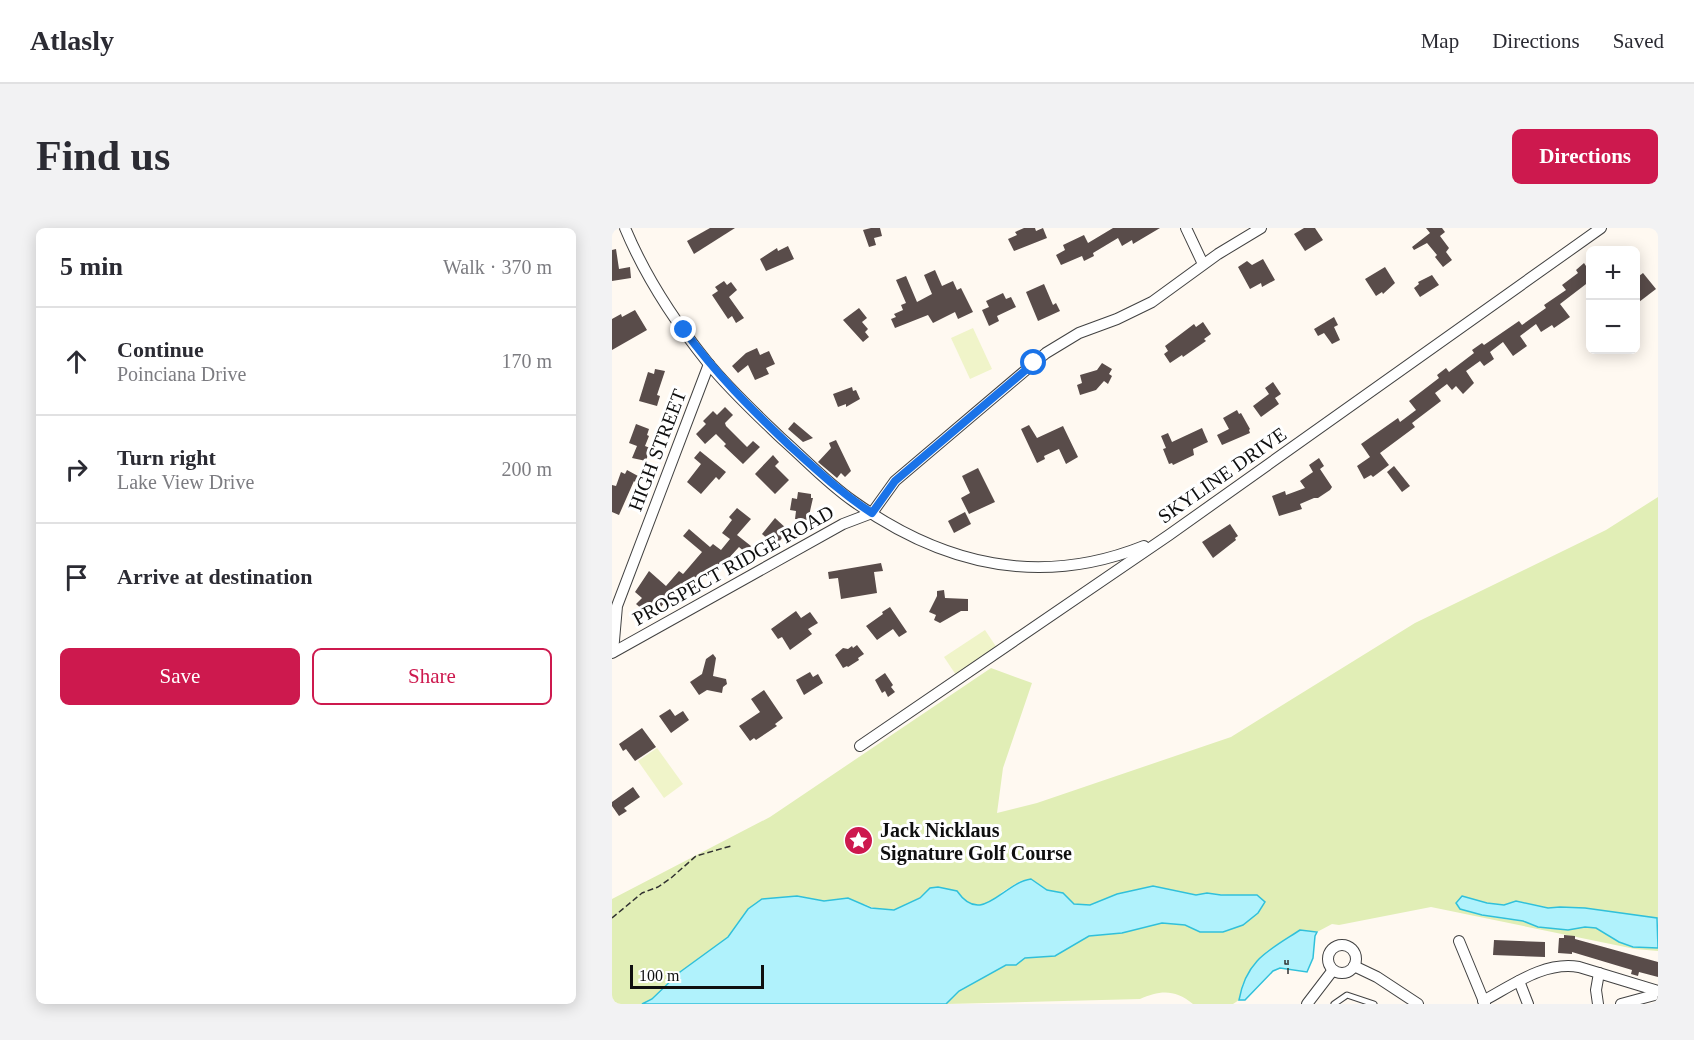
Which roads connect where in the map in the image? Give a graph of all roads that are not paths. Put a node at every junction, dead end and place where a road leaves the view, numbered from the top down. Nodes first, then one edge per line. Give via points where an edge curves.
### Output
1 (625, 228) edge
2 (1186, 228) edge
3 (1261, 228) edge
4 (1600, 228) edge
5 (1203, 264) junction
6 (709, 364) junction
7 (872, 513) junction
8 (1169, 535) junction
9 (613, 652) edge
10 (860, 746) dead end
11 (1459, 941) dead end
12 (1354, 966) junction
13 (1333, 970) junction
14 (1599, 973) junction
15 (1519, 981) junction
16 (1658, 992) edge
17 (1365, 1002) edge
18 (1484, 1002) edge
19 (1307, 1004) edge
20 (1334, 1004) edge
21 (1374, 1004) edge
22 (1418, 1004) edge
23 (1528, 1004) edge
24 (1598, 1004) edge
25 (1622, 1004) edge

1 - 6 street via 655,285
2 - 5 street
3 - 5 street
4 - 8 street, SKYLINE DRIVE
5 - 7 street via 1152,302 1079,333 1046,353 895,481
6 - 7 street via 743,402 832,484
6 - 9 street, HIGH STREET via 617,606
7 - 8 street via 943,550 1014,567 1098,562
7 - 9 street, PROSPECT RIDGE ROAD via 843,524
8 - 10 street, SKYLINE DRIVE
11 - 18 street
12 - 13 street via 1345,973
12 - 13 street via 1353,950 1338,946 1329,957
12 - 22 street
13 - 19 street
14 - 15 street via 1579,966 1555,966
14 - 16 street
14 - 24 street
15 - 18 street
15 - 23 street
16 - 25 street
17 - 20 lane via 1347,995
17 - 21 lane

